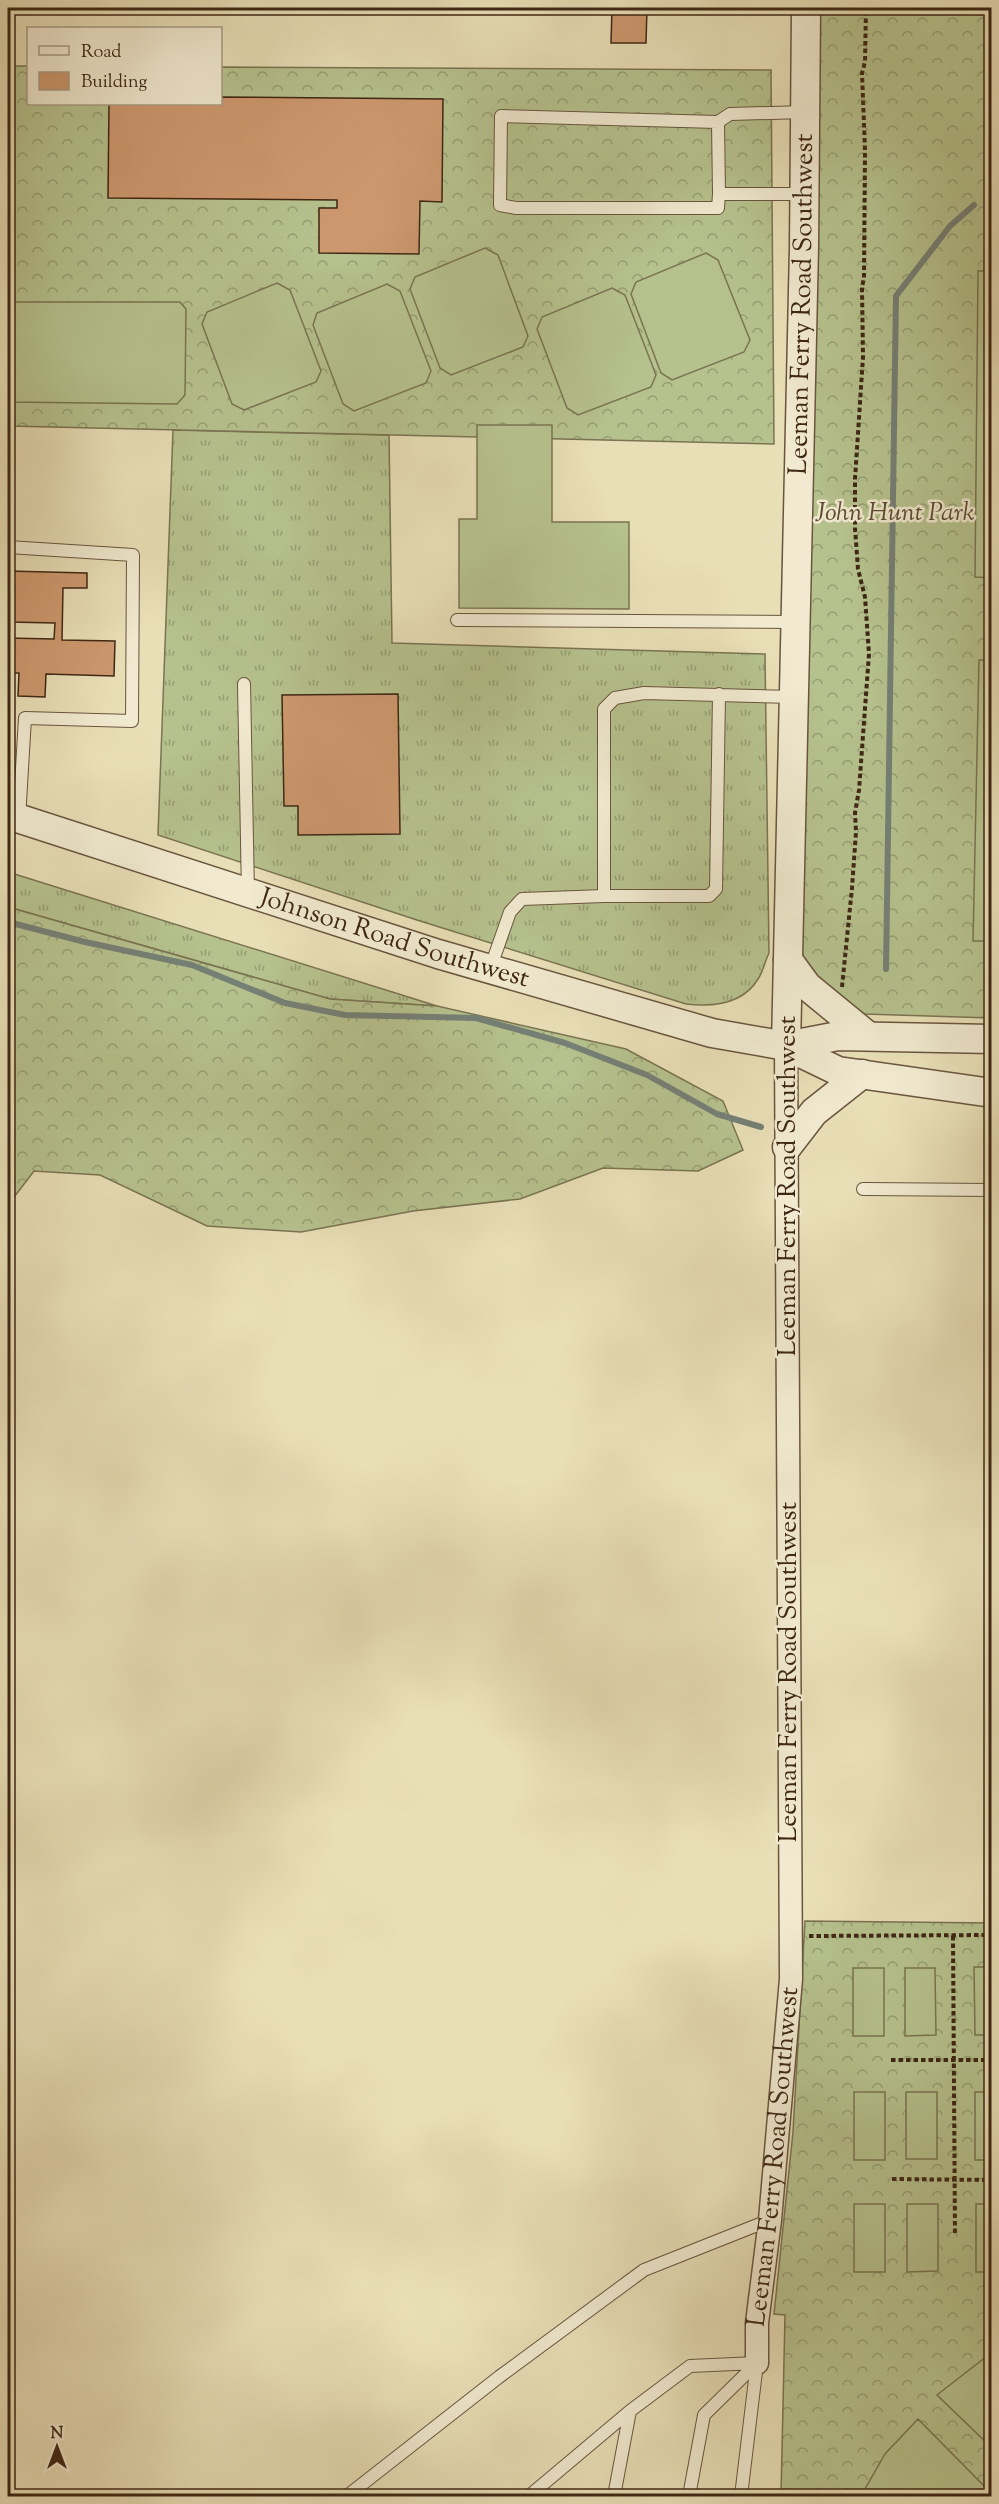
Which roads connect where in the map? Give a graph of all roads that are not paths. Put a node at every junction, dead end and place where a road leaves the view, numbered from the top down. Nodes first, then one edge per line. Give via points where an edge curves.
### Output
1 (806, 8) edge
2 (805, 112) junction
3 (718, 122) junction
4 (804, 194) junction
5 (719, 195) junction
6 (8, 547) edge
7 (457, 620) dead end
8 (795, 622) junction
9 (244, 684) dead end
10 (719, 694) junction
11 (794, 697) junction
12 (14, 817) edge
13 (248, 893) junction
14 (604, 896) junction
15 (788, 960) junction
16 (490, 970) junction
17 (867, 1036) junction
18 (992, 1039) edge
19 (786, 1046) junction
20 (862, 1074) junction
21 (992, 1093) edge
22 (787, 1147) junction
23 (863, 1189) dead end
24 (992, 1190) edge
25 (770, 2220) junction
26 (757, 2363) junction
27 (630, 2411) junction
28 (347, 2496) edge
29 (529, 2496) edge
30 (614, 2496) edge
31 (689, 2496) edge
32 (741, 2496) edge

1 - 2 street, Leeman Ferry Road Southwest
2 - 3 lane via 730,114
2 - 4 street, Leeman Ferry Road Southwest
3 - 5 lane
3 - 5 lane via 501,116 500,204 516,208 718,208
4 - 5 lane
4 - 8 street, Leeman Ferry Road Southwest
6 - 12 lane via 132,555 132,721 25,718
7 - 8 lane
8 - 11 street, Leeman Ferry Road Southwest
9 - 13 lane
10 - 11 lane
10 - 14 lane via 644,693 615,698 604,709
10 - 14 lane via 716,889 709,896
11 - 15 street, Leeman Ferry Road Southwest
12 - 13 street, Johnson Road Southwest
13 - 16 street, Johnson Road Southwest
14 - 16 lane via 522,899 510,912
15 - 17 street via 807,986
15 - 19 street, Leeman Ferry Road Southwest
16 - 19 street, Johnson Road Southwest via 712,1032
17 - 18 street
17 - 19 street via 838,1036
19 - 20 street via 838,1071
19 - 22 street, Leeman Ferry Road Southwest
20 - 21 street
20 - 22 street via 814,1112
22 - 25 street, Leeman Ferry Road Southwest via 791,1978
23 - 24 lane
25 - 26 street, Leeman Ferry Road Southwest via 757,2323
25 - 28 lane via 644,2270
26 - 27 lane via 690,2366
26 - 31 lane via 704,2415
26 - 32 lane
27 - 29 lane
27 - 30 lane

